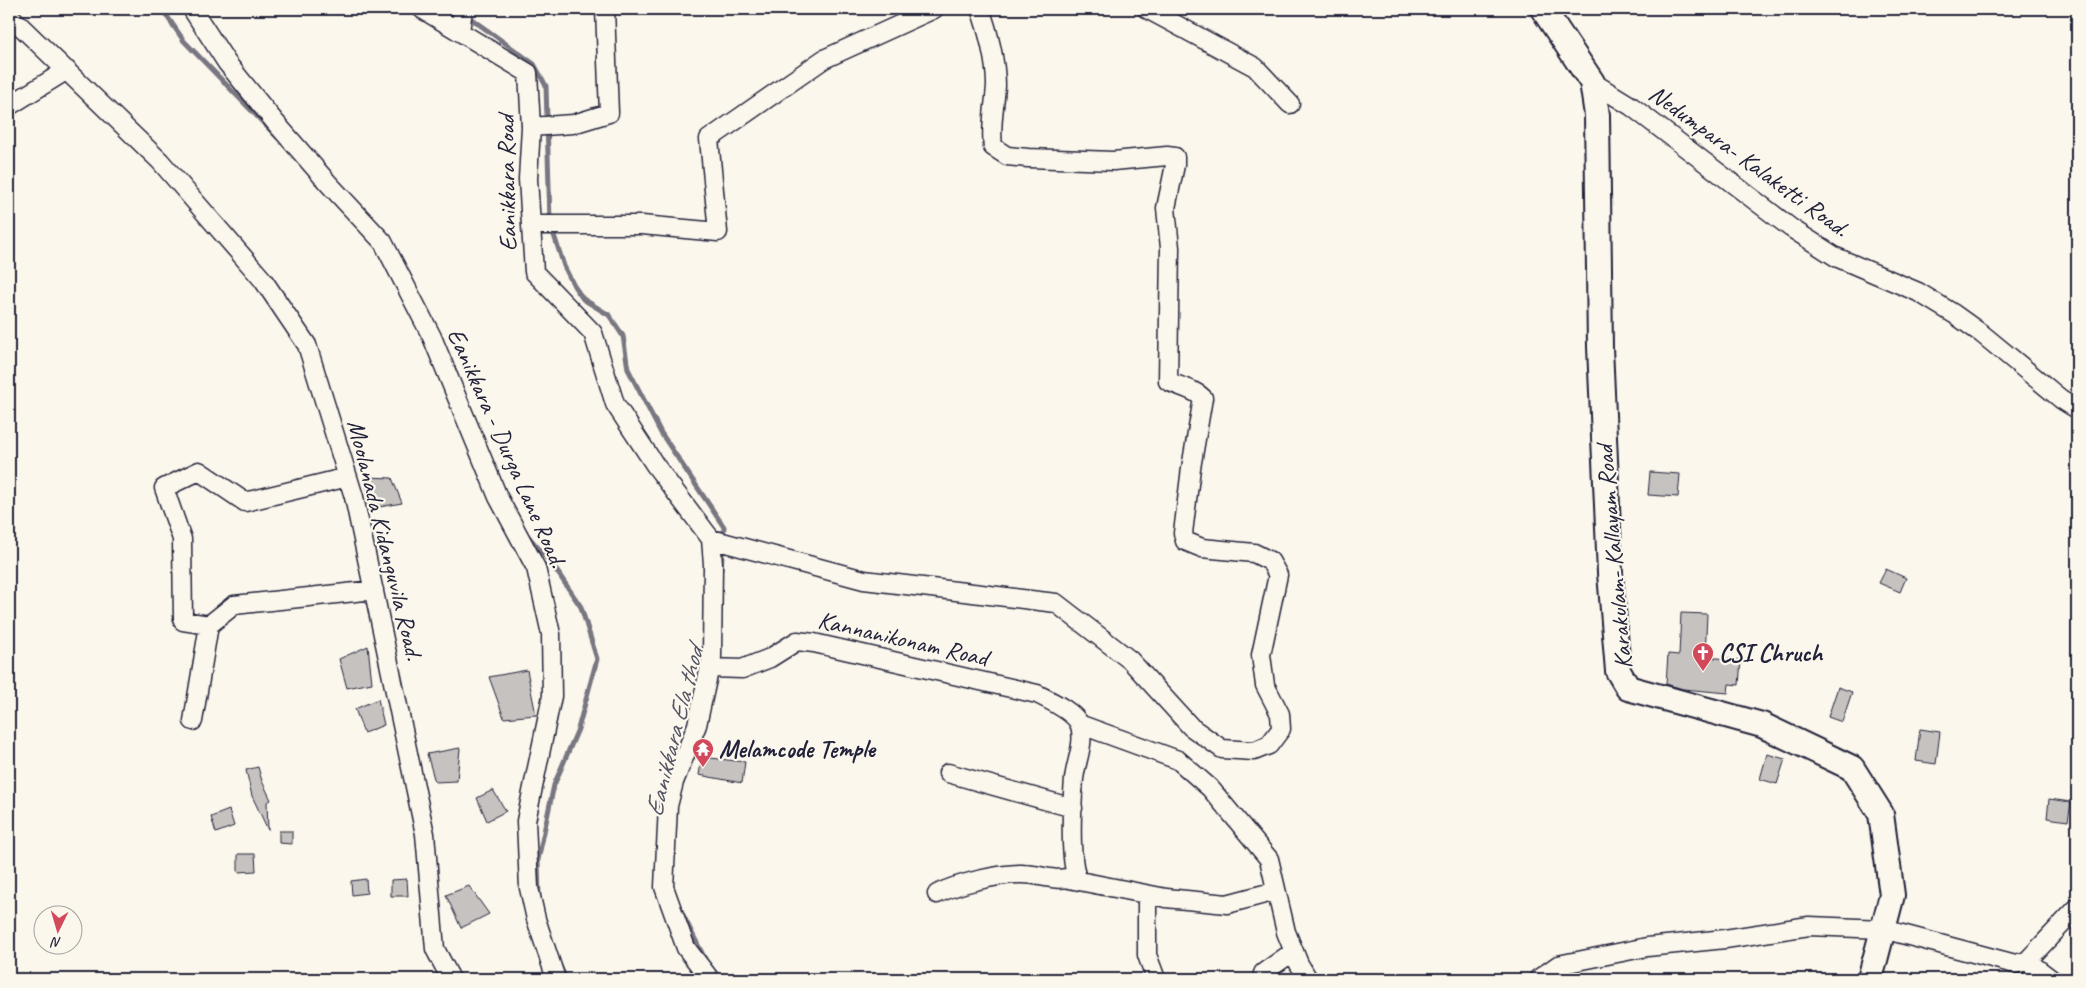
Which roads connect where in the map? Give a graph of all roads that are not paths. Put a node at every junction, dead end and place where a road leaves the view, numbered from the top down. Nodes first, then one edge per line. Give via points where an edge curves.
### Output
1 (192, 9) edge
2 (422, 9) edge
3 (463, 9) edge
4 (605, 9) edge
5 (934, 9) edge
6 (980, 9) edge
7 (1147, 9) edge
8 (1543, 9) edge
9 (9, 15) edge
10 (460, 32) junction
11 (67, 70) junction
12 (1592, 82) junction
13 (1290, 104) dead end
14 (9, 106) edge
15 (542, 126) junction
16 (531, 225) junction
17 (2077, 408) edge
18 (348, 477) junction
19 (719, 541) junction
20 (374, 590) junction
21 (209, 625) junction
22 (714, 668) junction
23 (193, 721) dead end
24 (1080, 724) junction
25 (948, 773) dead end
26 (1073, 808) junction
27 (1069, 879) junction
28 (1276, 891) junction
29 (937, 894) dead end
30 (1147, 895) junction
31 (2077, 908) edge
32 (1883, 929) junction
33 (1294, 951) junction
34 (2027, 961) junction
35 (451, 979) edge
36 (556, 979) edge
37 (710, 979) edge
38 (1156, 979) edge
39 (1262, 979) edge
40 (1308, 979) edge
41 (1538, 979) edge
42 (1870, 979) edge
43 (2051, 979) edge

1 - 36 street, Eanikkara - Durga Lane Road. via 227,63 274,122 383,242 432,337 498,497 536,568 551,634 552,696 526,821 529,878 536,919
2 - 10 street, Eanikkara Road
3 - 10 street
4 - 15 street via 609,113 573,124
5 - 16 street via 824,59 709,139 718,232 642,225
6 - 19 street via 988,29 996,84 993,147 1007,156 1028,158 1114,162 1175,157 1166,208 1170,248 1168,381 1197,392 1203,398 1183,533 1185,541 1202,548 1254,553 1270,561 1278,576 1261,655 1264,685 1280,714 1281,729 1269,745 1254,752 1222,749 1191,727 1130,660 1056,603 864,580
7 - 13 street via 1255,67
8 - 12 street, Karakulam- Kallayam Road
9 - 11 street, Moolanada Kidanguvila Road.
10 - 15 street, Eanikkara Road via 528,73
11 - 14 street
11 - 18 street, Moolanada Kidanguvila Road. via 160,161 263,280 307,345
12 - 17 street, Nedumpara- Kalaketti Road. via 1631,106 1791,228 1829,252 1918,292 1954,314 2061,399
12 - 32 street, Karakulam- Kallayam Road via 1597,115 1600,348 1610,574 1618,671 1628,688 1762,725 1852,768 1881,814 1892,895
15 - 16 street, Eanikkara Road via 528,179
16 - 19 street, Eanikkara Road via 534,272 593,333 614,404 655,465
18 - 20 street, Moolanada Kidanguvila Road.
18 - 21 street via 245,502 199,471 164,488 182,539 183,622
19 - 22 street via 713,584
20 - 21 street via 234,605
20 - 35 street, Moolanada Kidanguvila Road. via 425,834 435,949
21 - 23 street
22 - 24 street, Kannanikonam Road via 742,669 770,658 797,641 814,643 1037,694 1056,703
22 - 37 street via 668,806 664,887 686,948
24 - 26 street
24 - 28 street, Kannanikonam Road via 1178,760 1188,767 1269,859
25 - 26 street
26 - 27 street via 1076,875
27 - 29 street via 1023,874 993,876
27 - 30 street
28 - 30 street via 1228,904
28 - 33 street, Kannanikonam Road
30 - 38 street via 1147,955
31 - 34 street
32 - 34 street via 2015,964
32 - 41 street via 1809,926 1647,947 1558,965
32 - 42 street, Karakulam- Kallayam Road
33 - 39 street via 1262,973
33 - 40 street, Kannanikonam Road
34 - 43 street

